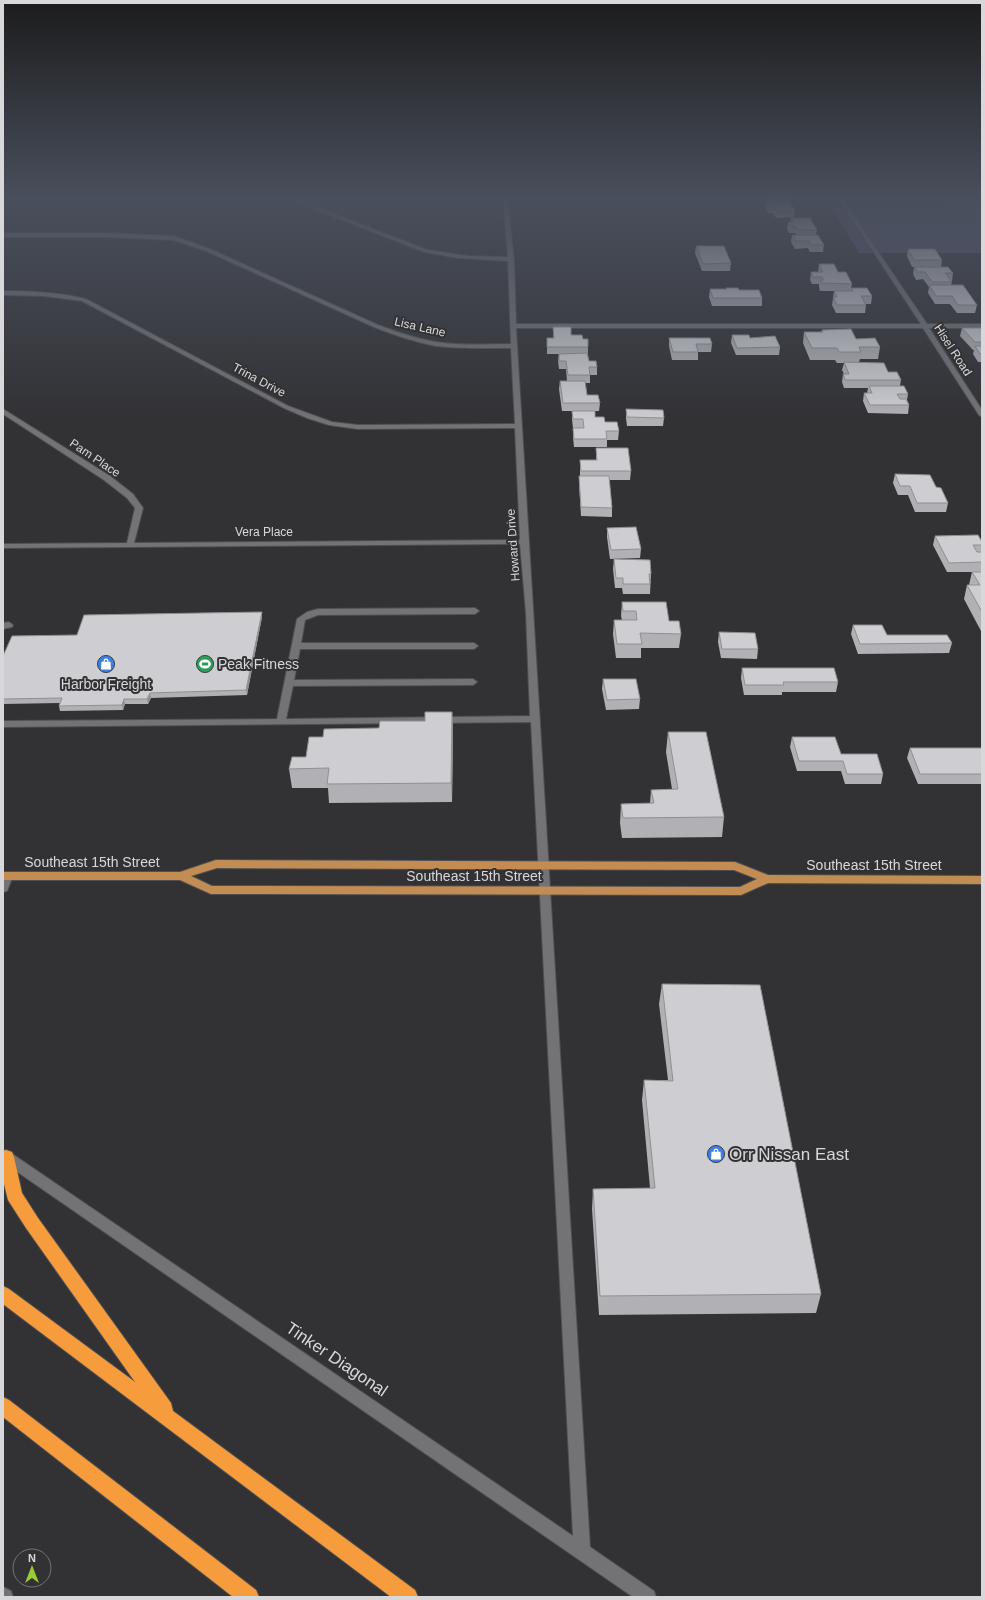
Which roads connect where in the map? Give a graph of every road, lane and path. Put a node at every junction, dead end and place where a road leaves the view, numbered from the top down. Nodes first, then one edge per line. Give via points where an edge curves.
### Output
1 (256, 272) edge
2 (511, 272) edge
3 (889, 272) edge
4 (3, 293) edge
5 (512, 326) junction
6 (925, 326) junction
7 (982, 326) edge
8 (515, 346) junction
9 (3, 411) edge
10 (982, 415) edge
11 (519, 426) junction
12 (524, 542) junction
13 (130, 545) junction
14 (3, 546) edge
15 (476, 611) dead end
16 (296, 646) junction
17 (474, 646) dead end
18 (473, 682) dead end
19 (289, 683) junction
20 (534, 719) junction
21 (281, 722) junction
22 (3, 724) edge
23 (544, 865) junction
24 (5, 876) edge
25 (181, 876) junction
26 (767, 879) junction
27 (982, 880) edge
28 (3, 888) edge
29 (545, 891) junction
30 (5, 1156) edge
31 (3, 1294) edge
32 (3, 1406) edge
33 (3, 1415) edge
34 (171, 1419) junction
35 (22, 1420) junction
36 (582, 1553) junction
37 (249, 1597) edge
38 (408, 1597) edge
39 (648, 1597) edge

1 - 8 street, Lisa Lane via 400,336 447,345
2 - 5 street, Howard Drive
3 - 6 street, Hisel Road
4 - 11 street, Trina Drive via 41,293 84,300 286,407 331,424 390,427
5 - 6 street
5 - 8 street, Howard Drive
6 - 7 street
6 - 10 street, Hisel Road
8 - 11 street, Howard Drive
9 - 13 street, Pam Place via 107,478 130,496 139,508
11 - 12 street, Howard Drive
12 - 13 street, Vera Place
12 - 20 street, Howard Drive
13 - 14 street, Vera Place
15 - 16 street via 314,613 301,619
16 - 17 street
16 - 19 street
18 - 19 street
19 - 21 street
20 - 21 street
20 - 23 street, Howard Drive
21 - 22 street
23 - 25 main road, Southeast 15th Street via 216,864
23 - 26 main road, Southeast 15th Street via 735,866
23 - 29 street, Howard Drive
24 - 25 main road, Southeast 15th Street
24 - 28 street
25 - 29 main road, Southeast 15th Street via 211,890
26 - 27 main road, Southeast 15th Street
26 - 29 main road, Southeast 15th Street via 741,891
29 - 36 street, Howard Drive
30 - 34 highway via 14,1195
30 - 36 street, Tinker Diagonal
31 - 34 highway
32 - 35 highway
33 - 35 highway
34 - 38 highway
35 - 37 highway
36 - 39 street, Tinker Diagonal

